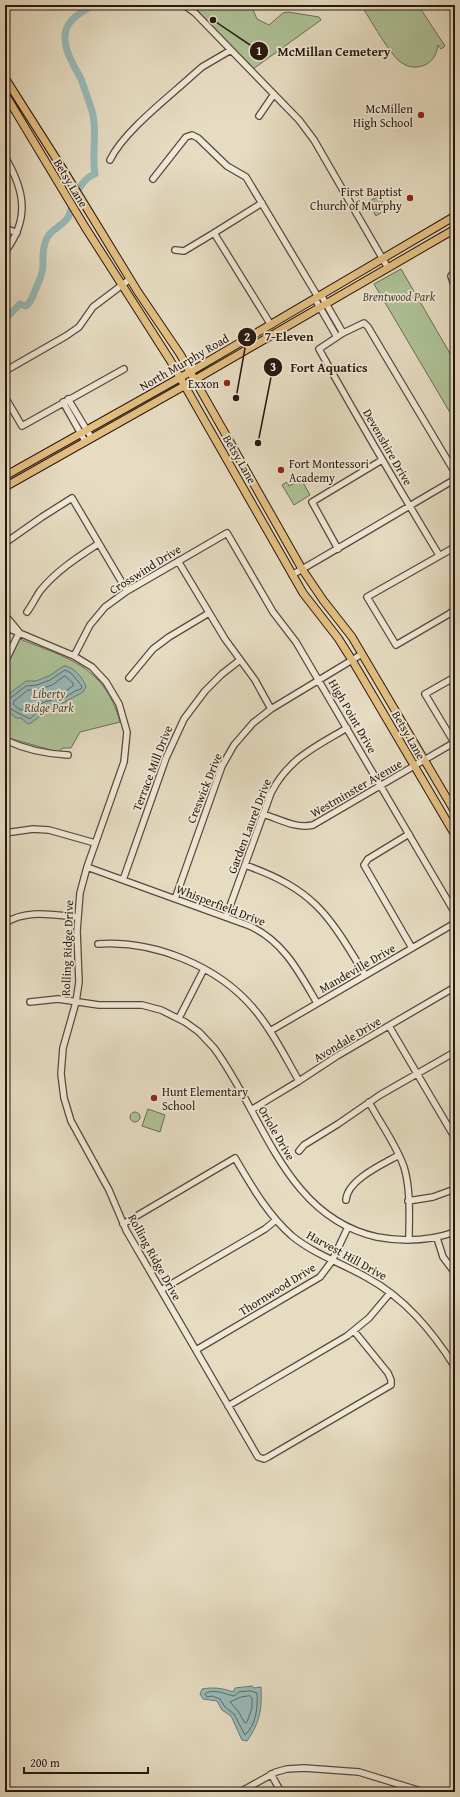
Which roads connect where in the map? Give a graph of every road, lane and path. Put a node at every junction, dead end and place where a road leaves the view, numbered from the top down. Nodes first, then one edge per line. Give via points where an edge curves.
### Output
1 (184, 5) edge
2 (231, 50) junction
3 (6, 81) edge
4 (5, 94) edge
5 (274, 94) junction
6 (260, 116) dead end
7 (5, 157) edge
8 (110, 160) dead end
9 (153, 179) dead end
10 (262, 203) junction
11 (455, 216) edge
12 (5, 228) edge
13 (455, 229) edge
14 (17, 233) junction
15 (214, 233) junction
16 (176, 250) dead end
17 (5, 252) edge
18 (383, 259) junction
19 (388, 268) junction
20 (453, 274) edge
21 (130, 279) junction
22 (121, 285) junction
23 (455, 288) edge
24 (318, 297) junction
25 (323, 305) junction
26 (271, 324) junction
27 (344, 333) junction
28 (337, 337) junction
29 (124, 369) dead end
30 (5, 371) edge
31 (190, 372) junction
32 (180, 377) junction
33 (195, 379) junction
34 (184, 386) junction
35 (5, 396) edge
36 (68, 399) junction
37 (62, 402) junction
38 (83, 431) junction
39 (229, 438) junction
40 (88, 439) junction
41 (218, 444) junction
42 (382, 460) junction
43 (5, 476) edge
44 (5, 486) edge
45 (264, 501) junction
46 (410, 506) junction
47 (254, 507) junction
48 (227, 533) joint
49 (5, 543) edge
50 (98, 544) junction
51 (455, 547) edge
52 (338, 549) junction
53 (439, 555) junction
54 (178, 561) junction
55 (302, 569) junction
56 (292, 575) junction
57 (127, 591) junction
58 (455, 609) edge
59 (28, 612) dead end
60 (209, 613) junction
61 (5, 615) edge
62 (5, 627) edge
63 (20, 633) junction
64 (362, 654) junction
65 (74, 656) junction
66 (240, 660) junction
67 (352, 660) junction
68 (5, 662) edge
69 (455, 677) edge
70 (129, 678) dead end
71 (319, 680) junction
72 (271, 709) junction
73 (347, 728) junction
74 (5, 740) edge
75 (455, 743) edge
76 (68, 755) dead end
77 (425, 761) junction
78 (415, 767) junction
79 (382, 787) junction
80 (455, 812) edge
81 (264, 814) junction
82 (5, 833) edge
83 (409, 834) junction
84 (455, 835) edge
85 (95, 843) junction
86 (245, 865) junction
87 (87, 867) junction
88 (123, 880) junction
89 (175, 899) junction
90 (455, 913) edge
91 (77, 917) junction
92 (226, 917) junction
93 (5, 922) edge
94 (455, 923) edge
95 (98, 944) dead end
96 (412, 948) junction
97 (204, 969) junction
98 (365, 976) junction
99 (455, 987) edge
100 (30, 1002) dead end
101 (76, 1002) junction
102 (317, 1003) junction
103 (179, 1018) junction
104 (389, 1026) junction
105 (270, 1031) junction
106 (455, 1052) edge
107 (417, 1074) junction
108 (300, 1081) junction
109 (368, 1102) junction
110 (251, 1110) junction
111 (455, 1138) edge
112 (299, 1151) dead end
113 (399, 1155) junction
114 (455, 1190) edge
115 (346, 1200) dead end
116 (408, 1201) junction
117 (276, 1220) junction
118 (123, 1224) junction
119 (348, 1227) junction
120 (455, 1232) edge
121 (437, 1238) junction
122 (409, 1240) junction
123 (332, 1261) junction
124 (455, 1273) edge
125 (161, 1290) junction
126 (390, 1293) junction
127 (354, 1331) junction
128 (196, 1350) junction
129 (455, 1367) edge
130 (228, 1406) junction
131 (271, 1774) junction
132 (240, 1792) edge
133 (281, 1792) edge
134 (424, 1792) edge

1 - 2 street
2 - 5 street
2 - 8 street via 194,74 125,139
3 - 21 main road, Betsy Lane
4 - 22 main road, Betsy Lane
5 - 6 street
5 - 18 street via 314,140
7 - 14 street via 20,187 23,204
9 - 10 street via 186,137 195,136 226,166 246,177
10 - 15 street
10 - 24 street
11 - 18 main road, North Murphy Road
12 - 14 street
13 - 19 main road, North Murphy Road
14 - 17 street
15 - 16 street via 184,251
15 - 26 street
18 - 19 street
18 - 24 main road, North Murphy Road
19 - 25 main road, North Murphy Road
20 - 23 street
21 - 22 street
21 - 31 main road, Betsy Lane
22 - 30 street via 93,307 79,327
22 - 32 main road, Betsy Lane
24 - 25 street
24 - 26 main road, North Murphy Road
25 - 27 street
25 - 28 street
25 - 33 main road, North Murphy Road
26 - 31 main road, North Murphy Road
27 - 28 street
27 - 46 street via 364,323 368,327 454,471 452,481
28 - 42 street, Devenshire Drive via 319,350
29 - 36 street
31 - 32 main road, North Murphy Road
31 - 33 main road, Betsy Lane
32 - 34 main road, Betsy Lane
32 - 38 main road, North Murphy Road
33 - 34 main road, North Murphy Road
33 - 39 main road, Betsy Lane
34 - 40 main road, North Murphy Road
34 - 41 main road, Betsy Lane
35 - 37 street via 22,426
36 - 37 street
36 - 38 street
37 - 38 street
38 - 40 street
38 - 43 main road, North Murphy Road
39 - 41 main road
39 - 45 main road, Betsy Lane
40 - 44 main road, North Murphy Road
41 - 47 main road, Betsy Lane
42 - 46 street, Devenshire Drive
42 - 52 street via 312,502
45 - 47 main road
45 - 55 main road, Betsy Lane
46 - 52 street
46 - 53 street, Devenshire Drive
47 - 56 main road, Betsy Lane
48 - 54 street, Crosswind Drive
48 - 71 street, High Point Drive via 273,612 296,642
49 - 50 street via 72,498
50 - 57 street
50 - 59 street via 54,575 40,591
51 - 53 street
52 - 55 street
53 - 58 street via 367,597 396,645
54 - 57 street, Crosswind Drive
54 - 60 street
55 - 56 street
55 - 64 main road, Betsy Lane
56 - 67 main road, Betsy Lane
57 - 65 street, Crosswind Drive via 98,615
60 - 66 street
60 - 70 street via 153,649
61 - 63 street, Rolling Ridge Drive
62 - 63 street, Rolling Ridge Drive
63 - 65 street, Rolling Ridge Drive
63 - 68 street
64 - 67 street, Creswick Drive
64 - 77 main road, Betsy Lane
65 - 85 street, Rolling Ridge Drive via 92,667 106,682 119,704 127,732 124,762
66 - 72 street
66 - 88 street, Terrace Mill Drive via 222,674 184,719 166,758
67 - 71 street, Creswick Drive
67 - 78 main road, Betsy Lane
69 - 75 street via 425,694
71 - 72 street, Creswick Drive
71 - 73 street, High Point Drive
72 - 89 street, Creswick Drive via 253,723 234,745 222,766
73 - 79 street, High Point Drive
73 - 81 street, Garden Laurel Drive via 291,764 275,784
74 - 76 street via 22,747
75 - 77 street, Westminster Avenue
77 - 78 street, Westminster Avenue
77 - 80 main road, Betsy Lane
78 - 79 street, Westminster Avenue
78 - 84 main road, Betsy Lane
79 - 81 street, Westminster Avenue via 313,825 294,825
79 - 83 street, High Point Drive
81 - 86 street, Garden Laurel Drive
82 - 85 street via 33,829 49,830
83 - 90 street, High Point Drive
83 - 96 street via 364,862
85 - 87 street, Rolling Ridge Drive
86 - 92 street, Garden Laurel Drive
86 - 98 street via 283,880 317,905 338,931
87 - 88 street, Whisperfield Drive
87 - 91 street, Rolling Ridge Drive
88 - 89 street, Whisperfield Drive
89 - 92 street, Whisperfield Drive
91 - 93 street via 28,914 16,916
91 - 101 street, Rolling Ridge Drive via 79,970
92 - 102 street, Whisperfield Drive via 255,928 279,945 294,964
94 - 96 street, Mandeville Drive
95 - 97 street via 147,948 186,960
96 - 98 street, Mandeville Drive
97 - 103 street
97 - 105 street via 238,992 257,1012
98 - 102 street, Mandeville Drive
99 - 104 street, Avondale Drive
100 - 101 street, Oriole Drive via 52,999
101 - 103 street, Oriole Drive via 142,1005
101 - 118 street, Rolling Ridge Drive via 63,1048 61,1074 64,1098 76,1132 109,1190
102 - 105 street, Mandeville Drive
103 - 110 street, Oriole Drive via 210,1043
104 - 107 street
104 - 108 street, Avondale Drive via 336,1056
105 - 108 street
106 - 107 street
107 - 109 street
107 - 111 street
108 - 110 street, Avondale Drive
109 - 112 street
109 - 113 street
110 - 119 street, Oriole Drive via 296,1185 318,1208
113 - 115 street via 356,1183 347,1193
113 - 116 street via 406,1178
114 - 116 street via 434,1198
116 - 122 street
117 - 118 street, Harvest Hill Drive via 235,1158
117 - 123 street, Harvest Hill Drive via 303,1244
117 - 125 street
118 - 125 street, Rolling Ridge Drive
119 - 122 street, Oriole Drive via 374,1236
119 - 123 street, Thornwood Drive
120 - 121 street, Oriole Drive
121 - 122 street, Oriole Drive
121 - 124 street via 443,1257
123 - 126 street, Harvest Hill Drive via 368,1278
123 - 128 street, Thornwood Drive via 326,1271 312,1283
125 - 128 street, Rolling Ridge Drive
126 - 127 street
126 - 129 street, Harvest Hill Drive via 426,1327
127 - 130 street
127 - 130 street, Rolling Ridge Drive via 379,1360 390,1378 391,1385 264,1459 258,1457
128 - 130 street, Rolling Ridge Drive
131 - 132 street
131 - 133 street
131 - 134 street via 298,1768 350,1770

